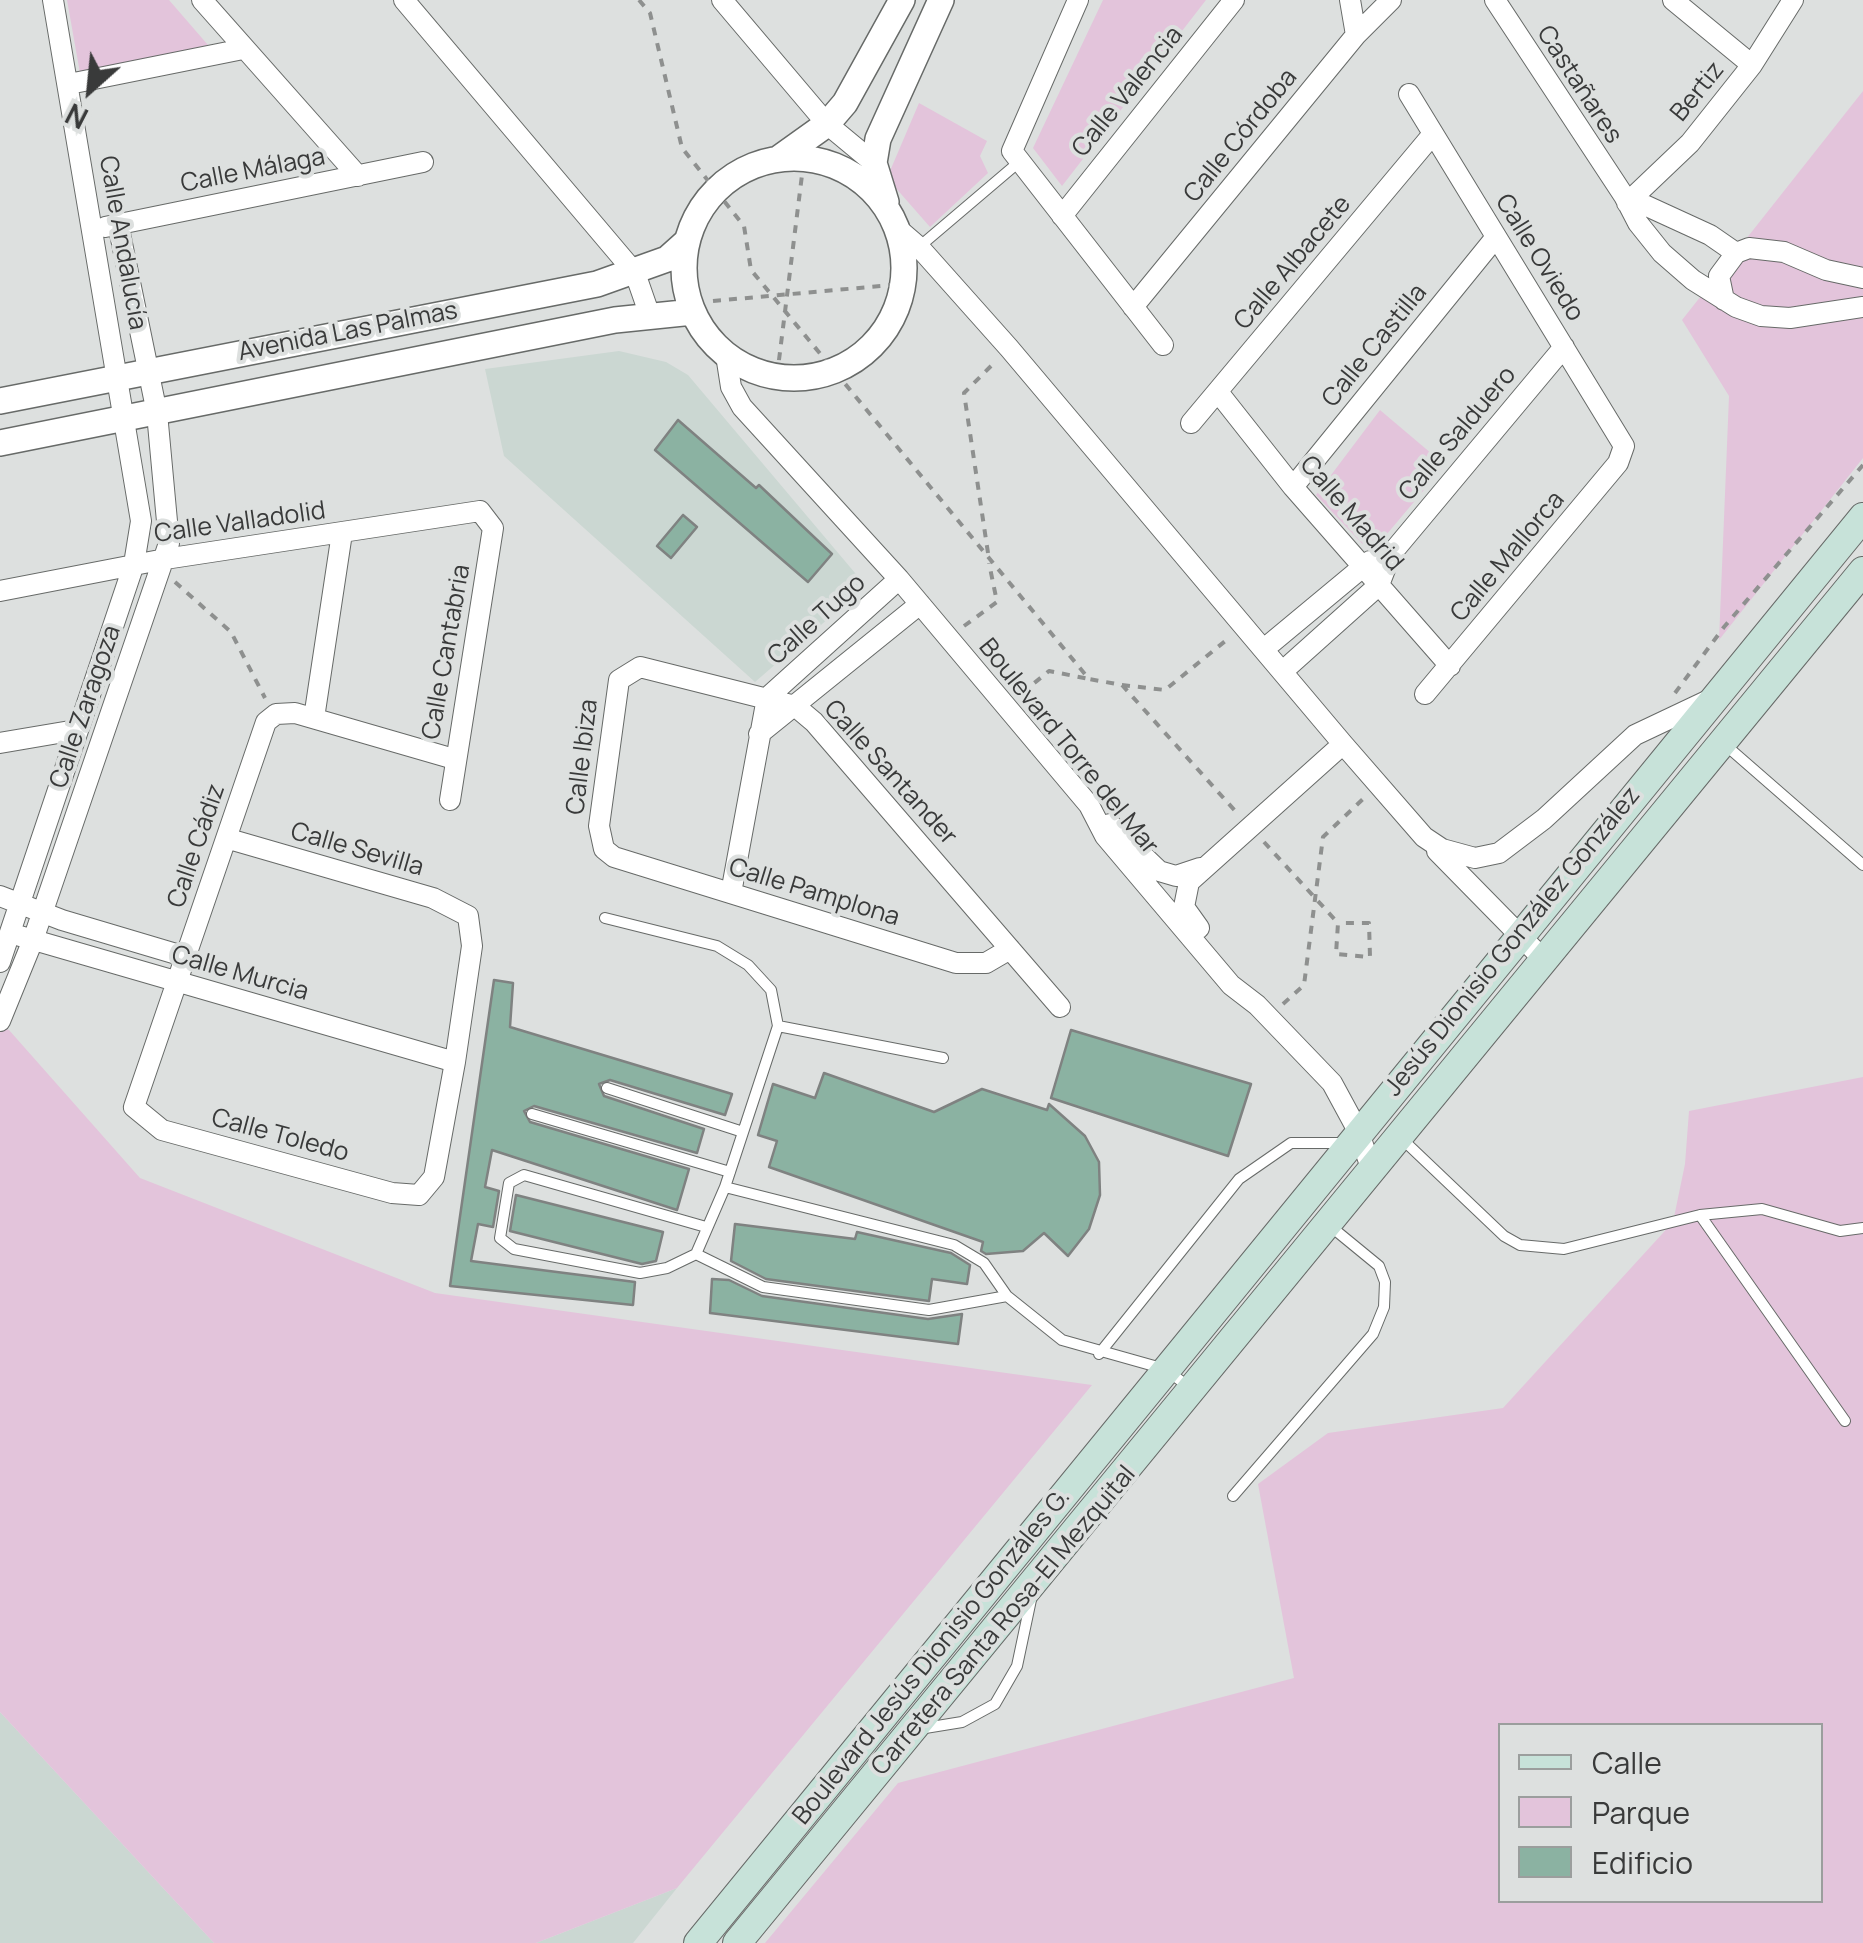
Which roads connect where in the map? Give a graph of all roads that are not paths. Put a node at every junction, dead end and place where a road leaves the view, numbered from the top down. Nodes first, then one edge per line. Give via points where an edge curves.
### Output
1 (53, 0) edge
2 (202, 0) edge
3 (404, 0) edge
4 (722, 0) edge
5 (902, 0) edge
6 (941, 0) edge
7 (1078, 0) edge
8 (1234, 0) edge
9 (1350, 0) edge
10 (1392, 0) edge
11 (1495, 0) edge
12 (1674, 0) edge
13 (1793, 0) edge
14 (1356, 34) junction
15 (243, 49) junction
16 (1752, 66) junction
17 (68, 84) junction
18 (1408, 94) dead end
19 (827, 124) junction
20 (1433, 134) junction
21 (1015, 156) junction
22 (791, 159) junction
23 (423, 162) dead end
24 (874, 163) junction
25 (358, 176) junction
26 (1628, 199) junction
27 (1062, 216) junction
28 (893, 220) junction
29 (118, 224) junction
30 (94, 229) junction
31 (1496, 237) junction
32 (686, 242) junction
33 (920, 246) junction
34 (1736, 252) junction
35 (1826, 270) junction
36 (635, 274) junction
37 (1863, 278) edge
38 (1724, 300) junction
39 (691, 307) junction
40 (1133, 307) junction
41 (1863, 307) edge
42 (1821, 310) junction
43 (650, 316) junction
44 (1162, 345) dead end
45 (1564, 346) junction
46 (726, 355) junction
47 (149, 371) junction
48 (119, 377) junction
49 (1218, 392) junction
50 (0, 401) edge
51 (158, 412) junction
52 (126, 419) junction
53 (1191, 423) dead end
54 (0, 443) edge
55 (1624, 450) joint
56 (1293, 487) junction
57 (486, 514) joint
58 (1863, 518) edge
59 (342, 533) junction
60 (1391, 554) junction
61 (134, 564) junction
62 (162, 565) junction
63 (1361, 565) junction
64 (1863, 571) edge
65 (900, 579) junction
66 (1380, 586) junction
67 (0, 592) edge
68 (920, 604) junction
69 (832, 639) junction
70 (1264, 649) junction
71 (851, 660) junction
72 (1450, 666) junction
73 (1283, 671) junction
74 (626, 673) joint
75 (1425, 694) dead end
76 (768, 698) junction
77 (1713, 698) junction
78 (795, 706) junction
79 (314, 718) junction
80 (76, 730) junction
81 (759, 734) junction
82 (0, 742) edge
83 (1722, 742) junction
84 (1343, 744) junction
85 (454, 759) junction
86 (450, 800) dead end
87 (1089, 805) junction
88 (1424, 837) junction
89 (228, 839) junction
90 (604, 849) joint
91 (1863, 865) edge
92 (1202, 868) junction
93 (731, 892) junction
94 (0, 896) edge
95 (21, 903) junction
96 (42, 912) junction
97 (605, 918) dead end
98 (11, 932) junction
99 (1518, 936) junction
100 (33, 940) junction
101 (1010, 949) junction
102 (183, 956) junction
103 (1544, 960) junction
104 (0, 962) edge
105 (176, 982) junction
106 (1060, 1006) dead end
107 (1263, 1011) junction
108 (4, 1016) edge
109 (778, 1026) junction
110 (943, 1058) dead end
111 (455, 1062) junction
112 (607, 1088) dead end
113 (134, 1108) joint
114 (532, 1114) dead end
115 (742, 1132) junction
116 (1353, 1137) junction
117 (1400, 1137) junction
118 (1372, 1170) junction
119 (730, 1172) junction
120 (725, 1187) junction
121 (1700, 1215) junction
122 (1328, 1224) junction
123 (706, 1227) junction
124 (1863, 1228) edge
125 (696, 1254) junction
126 (1007, 1296) junction
127 (1099, 1354) junction
128 (1165, 1369) junction
129 (1194, 1391) junction
130 (1845, 1421) dead end
131 (1233, 1496) dead end
132 (1034, 1584) junction
133 (913, 1730) junction
134 (698, 1943) edge
135 (737, 1943) edge

1 - 17 street, Calle Andalucía
2 - 15 street
3 - 36 street
4 - 19 street
5 - 19 street via 857,86
6 - 24 street via 878,139
7 - 21 street
8 - 27 street, Calle Valencia
9 - 14 street
10 - 14 street, Calle Córdoba
11 - 26 street, Castañares
12 - 16 street
13 - 16 street, Bertiz
14 - 40 street, Calle Córdoba
15 - 17 street
15 - 25 street
16 - 26 street, Bertiz via 1690,143
17 - 30 street, Calle Andalucía
18 - 20 street, Calle Oviedo
19 - 22 street
19 - 24 street
20 - 31 street, Calle Oviedo
20 - 49 street, Calle Albacete
21 - 27 street
21 - 33 lane
22 - 28 street via 841,168 868,186
22 - 32 street via 747,168 715,192
23 - 25 street, Calle Málaga
24 - 28 street
25 - 29 street, Calle Málaga
26 - 34 street
26 - 38 street, Castañares via 1662,254
27 - 40 street
28 - 33 street
28 - 46 street via 903,284 892,320 872,346 817,376 777,376
29 - 30 street, Calle Málaga
29 - 47 street, Calle Andalucía
30 - 48 street, Calle Andalucía
31 - 45 street, Calle Oviedo
31 - 56 street, Calle Castilla
32 - 36 street, Avenida Las Palmas
32 - 39 street
33 - 70 street
34 - 35 street via 1784,252
34 - 38 street via 1719,276
35 - 37 street
35 - 42 street via 1832,292
36 - 43 street
36 - 47 street, Avenida Las Palmas
38 - 42 street via 1774,318
39 - 43 street, Avenida Las Palmas
39 - 46 street
40 - 44 street
41 - 42 street
43 - 51 street, Avenida Las Palmas
45 - 55 street, Calle Oviedo
45 - 60 street, Calle Salduero
46 - 65 street, Boulevard Torre del Mar via 742,407
47 - 48 street, Avenida Las Palmas
47 - 51 street, Calle Andalucía
48 - 50 street, Avenida Las Palmas
48 - 52 street, Calle Andalucía
49 - 53 street, Calle Albacete
49 - 56 street, Calle Madrid
51 - 52 street, Avenida Las Palmas
51 - 62 street, Calle Zaragoza via 170,530
52 - 54 street, Avenida Las Palmas
52 - 61 street, Calle Zaragoza via 141,522
55 - 72 street, Calle Mallorca
56 - 63 street, Calle Madrid
57 - 59 street, Calle Valladolid via 472,509
57 - 85 street, Calle Cantabria via 494,528
58 - 77 main road, Jesús Dionisio González González
59 - 62 street, Calle Valladolid
59 - 79 street
60 - 63 street
60 - 66 street, Calle Salduero
61 - 62 street, Calle Valladolid
61 - 67 street, Calle Valladolid
61 - 80 street, Calle Zaragoza
62 - 96 street, Calle Zaragoza
63 - 66 street, Calle Madrid
63 - 70 street
64 - 83 main road, Jesús Dionisio González González
65 - 68 street, Boulevard Torre del Mar
65 - 69 street, Calle Tugo
66 - 72 street, Calle Madrid
66 - 73 street, Calle Salduero
68 - 71 street, Calle Tugo
68 - 87 street, Boulevard Torre del Mar
69 - 71 street
69 - 76 street, Calle Tugo
70 - 73 street
71 - 78 street, Calle Tugo
72 - 75 street, Calle Mallorca
73 - 84 street
74 - 76 street, Calle Santander via 640,668
74 - 90 street, Calle Ibiza via 616,692 599,826
76 - 78 street, Calle Santander
76 - 81 street
77 - 88 street via 1652,724 1616,749 1500,853 1462,856
77 - 99 main road, Jesús Dionisio González González
78 - 81 street, Calle Tugo
78 - 101 street, Calle Santander
79 - 85 street
79 - 89 street, Calle Cádiz via 284,713 261,731
80 - 82 street
80 - 95 street, Calle Zaragoza
81 - 93 street
83 - 91 lane
83 - 103 main road, Jesús Dionisio González González
84 - 88 street
84 - 92 street
85 - 86 street, Calle Cantabria
87 - 92 street via 1159,871 1184,875
87 - 107 street, Boulevard Torre del Mar via 1105,836 1231,985
88 - 99 street
89 - 102 street, Calle Cádiz
89 - 111 street, Calle Sevilla via 433,898 468,916 472,946
90 - 93 street, Calle Pamplona via 626,862
92 - 107 street via 1185,890 1184,907
93 - 101 street, Calle Pamplona via 956,963 986,963
94 - 95 street, Calle Murcia
95 - 96 street, Calle Murcia
95 - 98 street, Calle Zaragoza
96 - 100 street, Calle Zaragoza
96 - 102 street, Calle Murcia
97 - 109 lane via 716,946 748,965 771,990
98 - 100 street, Calle Murcia
98 - 104 street, Calle Zaragoza
99 - 103 street
99 - 116 main road, Jesús Dionisio González González
100 - 105 street, Calle Murcia
100 - 108 street, Calle Zaragoza
101 - 106 street, Calle Santander
102 - 105 street, Calle Cádiz
103 - 117 main road, Jesús Dionisio González González
105 - 111 street, Calle Murcia
105 - 113 street, Calle Cádiz
107 - 116 street, Boulevard Torre del Mar via 1332,1083
109 - 110 lane
109 - 115 lane
111 - 113 street, Calle Toledo via 434,1177 420,1194 392,1193 162,1130
112 - 115 lane
114 - 119 lane
115 - 119 lane
116 - 118 street, Boulevard Torre del Mar
116 - 127 lane via 1291,1143 1239,1179
116 - 128 main road, Jesús Dionisio González González
117 - 118 main road, Jesús Dionisio González González
117 - 121 lane via 1520,1245 1564,1249
118 - 122 main road, Jesús Dionisio González González
119 - 120 lane
120 - 123 lane
120 - 126 lane via 940,1239 984,1263
121 - 124 lane via 1762,1209 1840,1231
121 - 130 lane
122 - 129 main road, Jesús Dionisio González González
122 - 131 lane via 1379,1266 1384,1307 1373,1334
123 - 125 lane
123 - 125 lane via 524,1176 509,1183 500,1238 514,1249 640,1273
125 - 126 lane via 763,1287 929,1310
126 - 127 lane via 1062,1340
127 - 128 lane
128 - 129 lane
128 - 134 main road, Boulevard Jesús Dionisio Gonzáles G.
129 - 132 main road, Carretera Santa Rosa-El Mezquital
132 - 133 main road, Carretera Santa Rosa-El Mezquital
132 - 133 lane via 1016,1666 995,1704 962,1722
133 - 135 main road, Carretera Santa Rosa-El Mezquital

